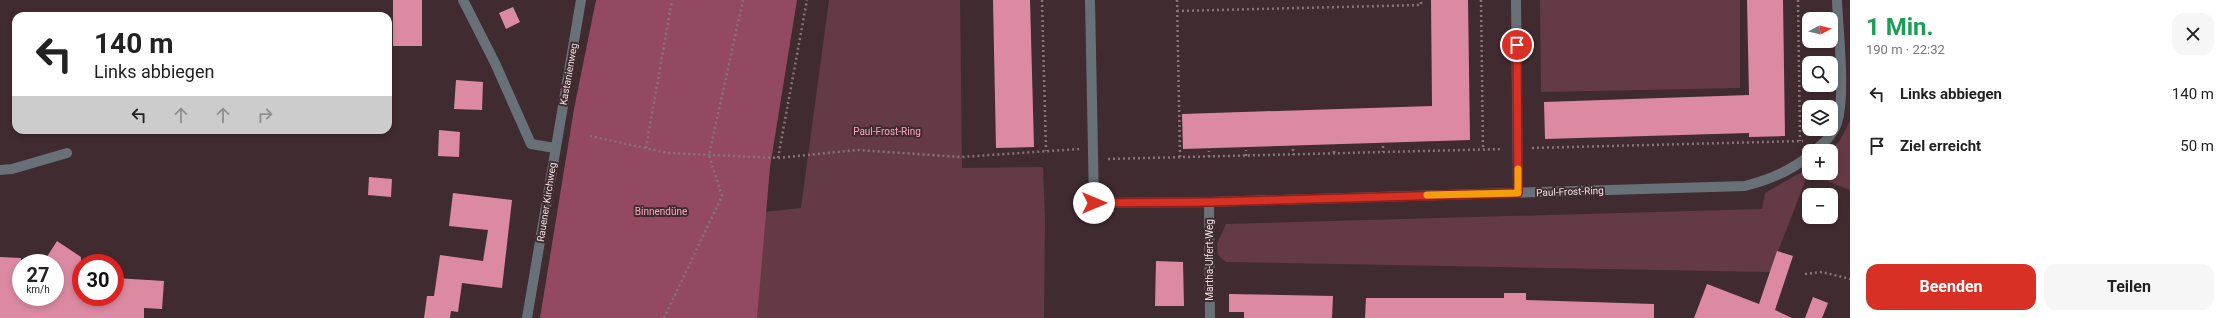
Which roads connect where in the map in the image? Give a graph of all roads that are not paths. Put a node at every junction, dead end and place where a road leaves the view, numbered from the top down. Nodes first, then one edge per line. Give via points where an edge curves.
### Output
1 (463, 0) edge
2 (581, 0) edge
3 (1090, 0) edge
4 (1516, 0) edge
5 (1837, 0) edge
6 (1821, 144) edge
7 (555, 148) junction
8 (67, 153) dead end
9 (1802, 162) edge
10 (0, 170) edge
11 (1518, 193) junction
12 (1209, 202) junction
13 (527, 318) edge
14 (1210, 318) edge

1 - 7 street, Rauener Kirchweg via 496,63 531,144
2 - 7 street, Kastanienweg
3 - 12 street, Paul-Frost-Ring via 1094,203
4 - 11 street
5 - 6 street via 1841,101 1837,123
7 - 13 street, Rauener Kirchweg
8 - 10 street
9 - 11 street, Paul-Frost-Ring via 1774,178 1745,186
11 - 12 street, Paul-Frost-Ring
12 - 14 street, Martha-Ulfert-Weg

